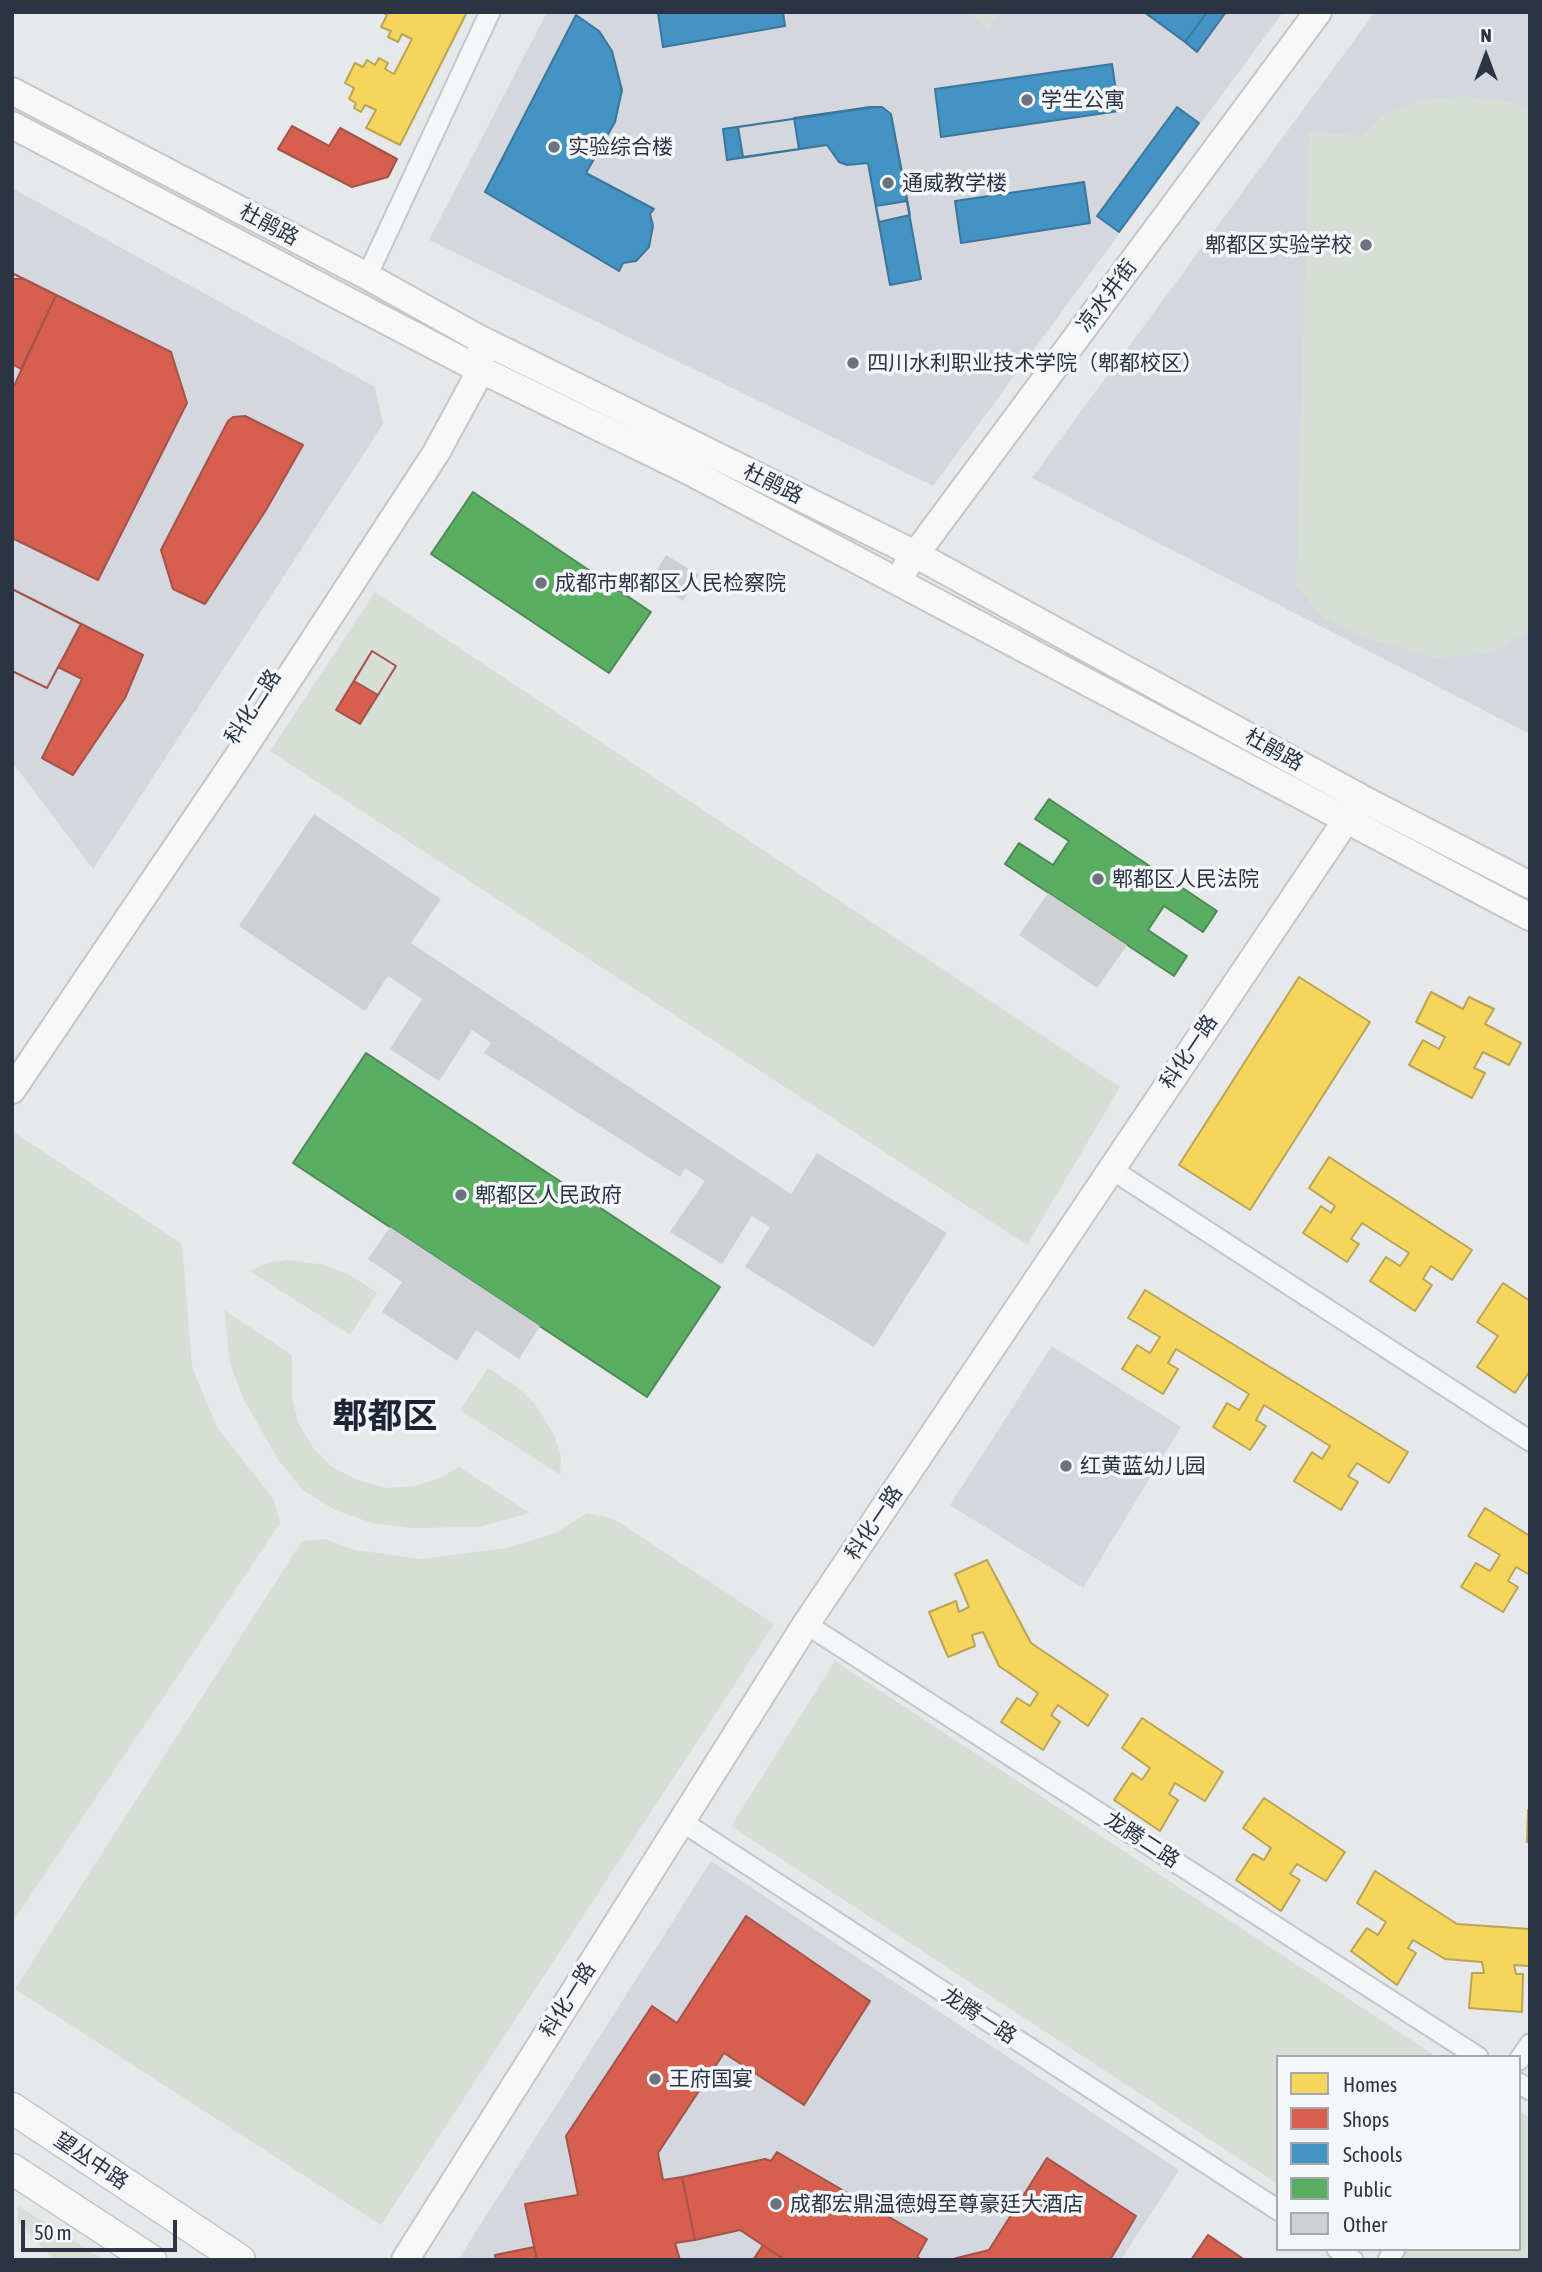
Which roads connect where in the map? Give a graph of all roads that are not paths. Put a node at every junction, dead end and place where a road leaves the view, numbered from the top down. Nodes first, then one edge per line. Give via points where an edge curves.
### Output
1 (490, 12) edge
2 (1318, 12) edge
3 (12, 91) edge
4 (12, 125) edge
5 (367, 276) junction
6 (478, 338) junction
7 (473, 366) junction
8 (915, 554) junction
9 (896, 580) junction
10 (1361, 798) junction
11 (1344, 820) junction
12 (1530, 885) edge
13 (1530, 917) edge
14 (12, 1066) edge
15 (12, 1090) edge
16 (1111, 1169) junction
17 (1530, 1441) edge
18 (806, 1624) junction
19 (681, 1821) junction
20 (1475, 2055) edge
21 (12, 2108) edge
22 (12, 2169) edge
23 (1276, 2209) edge
24 (151, 2260) edge
25 (240, 2260) edge
26 (405, 2260) edge

1 - 5 street
2 - 8 street, 凉水井街
3 - 5 street, 杜鹃路
4 - 7 street, 杜鹃路
5 - 6 street, 杜鹃路
6 - 7 street, 科化二路
6 - 8 street, 杜鹃路
7 - 9 street, 杜鹃路 via 689,471
7 - 14 street, 科化二路 via 228,747
7 - 15 street via 436,453
8 - 9 street, 凉水井街
8 - 10 street, 杜鹃路
9 - 11 street, 杜鹃路
10 - 11 street, 科化一路
10 - 12 street, 杜鹃路
11 - 13 street, 杜鹃路
11 - 16 street, 科化一路
16 - 17 street
16 - 18 street, 科化一路
18 - 19 street, 科化一路
18 - 20 street, 龙腾二路
19 - 23 street, 龙腾一路
19 - 26 street, 科化一路
21 - 25 main road, 望丛中路
22 - 24 main road

